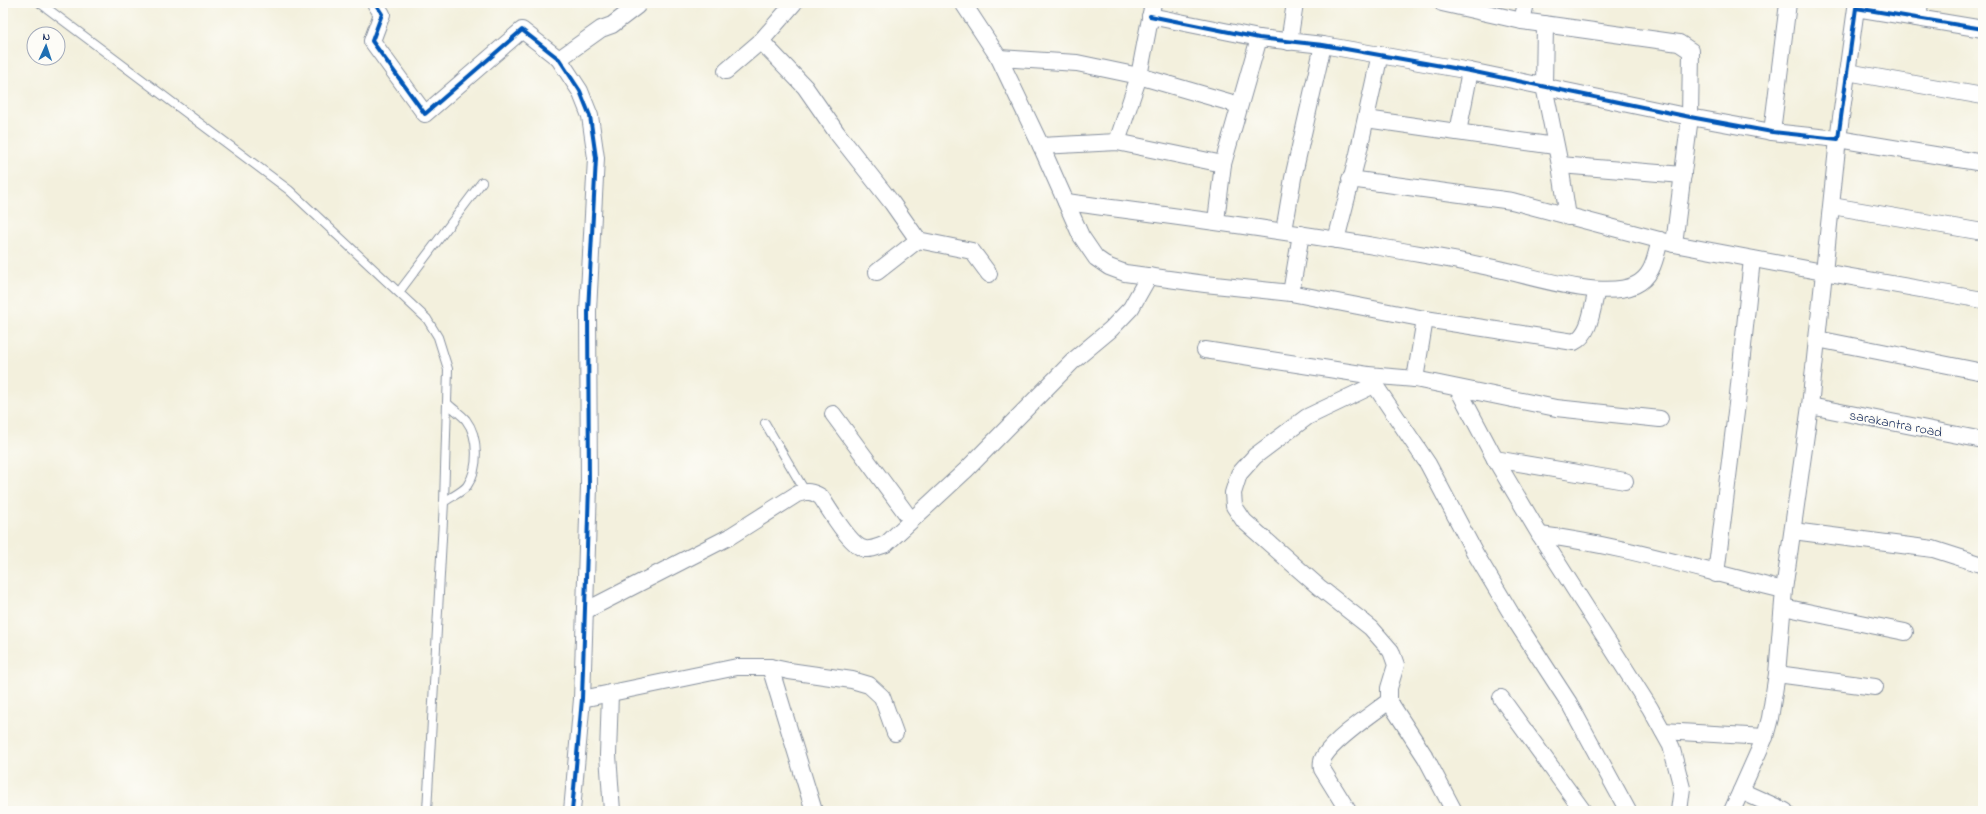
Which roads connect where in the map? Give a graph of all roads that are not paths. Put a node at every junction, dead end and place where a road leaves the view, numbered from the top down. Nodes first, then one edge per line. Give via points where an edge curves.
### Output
1 (40, 3) edge
2 (375, 3) edge
3 (794, 3) edge
4 (962, 3) edge
5 (1295, 3) edge
6 (1442, 3) edge
7 (1526, 3) edge
8 (1788, 3) edge
9 (1856, 5) edge
10 (637, 6) dead end
11 (1465, 6) edge
12 (1152, 10) edge
13 (1919, 11) edge
14 (1522, 21) junction
15 (1545, 24) junction
16 (1983, 29) edge
17 (1259, 38) junction
18 (761, 41) junction
19 (1289, 42) junction
20 (1323, 45) junction
21 (1380, 54) junction
22 (999, 58) junction
23 (559, 59) junction
24 (1470, 70) junction
25 (726, 71) dead end
26 (1847, 72) junction
27 (1139, 76) junction
28 (1544, 86) junction
29 (1983, 96) edge
30 (1239, 105) junction
31 (1690, 117) junction
32 (1366, 119) junction
33 (1458, 132) junction
34 (1772, 132) junction
35 (1838, 139) junction
36 (1118, 142) junction
37 (1041, 146) junction
38 (1555, 146) junction
39 (1223, 164) junction
40 (1560, 164) junction
41 (1983, 164) edge
42 (1683, 175) junction
43 (1350, 179) junction
44 (482, 182) dead end
45 (1066, 202) junction
46 (1832, 206) junction
47 (1568, 217) junction
48 (1216, 221) junction
49 (1284, 230) junction
50 (1983, 232) edge
51 (1301, 234) junction
52 (918, 240) junction
53 (1336, 240) junction
54 (1667, 242) junction
55 (1752, 259) junction
56 (877, 272) dead end
57 (1823, 272) junction
58 (989, 274) dead end
59 (1149, 276) junction
60 (1597, 290) junction
61 (399, 292) junction
62 (1291, 293) junction
63 (1983, 300) edge
64 (1426, 319) junction
65 (1817, 339) junction
66 (1205, 350) dead end
67 (1983, 372) edge
68 (1414, 379) junction
69 (1371, 380) junction
70 (1458, 389) junction
71 (447, 403) junction
72 (1810, 406) junction
73 (833, 414) dead end
74 (1660, 419) dead end
75 (765, 423) dead end
76 (1983, 440) edge
77 (1495, 459) junction
78 (1625, 481) dead end
79 (805, 491) junction
80 (444, 502) junction
81 (911, 520) junction
82 (1792, 531) junction
83 (1540, 535) junction
84 (1983, 565) edge
85 (1716, 574) junction
86 (1784, 590) junction
87 (1783, 607) junction
88 (585, 611) junction
89 (1904, 632) dead end
90 (770, 667) junction
91 (1777, 674) junction
92 (1875, 687) dead end
93 (610, 693) junction
94 (1501, 698) dead end
95 (582, 699) junction
96 (1389, 701) junction
97 (1663, 731) junction
98 (895, 733) dead end
99 (1765, 738) junction
100 (1741, 791) junction
101 (427, 811) edge
102 (572, 811) edge
103 (612, 811) edge
104 (814, 811) edge
105 (1348, 811) edge
106 (1454, 811) edge
107 (1583, 811) edge
108 (1628, 811) edge
109 (1679, 811) edge
110 (1732, 811) edge
111 (1785, 811) edge

1 - 61 lane via 289,190
2 - 23 street via 382,14 372,41 425,114 522,30
3 - 18 street
4 - 22 street
5 - 19 street
6 - 11 street
7 - 14 street
8 - 34 street
9 - 13 street
9 - 26 street
10 - 23 street
11 - 14 street
12 - 17 street
12 - 27 street
13 - 16 street
14 - 15 street
15 - 28 street
15 - 31 street via 1686,46 1691,51 1692,60
17 - 19 street
17 - 30 street
18 - 25 street
18 - 52 street via 805,87
19 - 20 street
20 - 21 street
20 - 49 street
21 - 24 street
21 - 32 street
22 - 27 street via 1077,63
22 - 37 street
23 - 88 street via 580,91 590,116 596,158 588,311 589,487
24 - 28 street
24 - 33 street
26 - 29 street
26 - 35 street
27 - 30 street
27 - 36 street
28 - 31 street
28 - 38 street
30 - 39 street
31 - 34 street
31 - 42 street
32 - 33 street
32 - 43 street
33 - 38 street
34 - 35 street
35 - 41 street
35 - 46 street
36 - 37 street
36 - 39 street
37 - 45 street
38 - 40 street
39 - 48 street
40 - 42 street
40 - 47 street
42 - 54 street
43 - 47 street via 1512,201
43 - 53 street
44 - 61 lane
45 - 48 street
45 - 59 street via 1081,236 1096,258 1109,267 1125,273
46 - 50 street
46 - 57 street
47 - 54 street
48 - 49 street
49 - 51 street
51 - 53 street
51 - 62 street
52 - 56 street
52 - 58 street via 972,251
53 - 60 street via 1479,264 1554,283
54 - 55 street
54 - 60 street via 1648,277 1635,286
55 - 57 street
55 - 85 street via 1738,404
57 - 63 street
57 - 65 street
59 - 62 street
59 - 81 street via 1131,308 1110,330 1074,360 966,470
60 - 64 street via 1586,331 1574,342
61 - 71 lane via 427,319 438,337 448,369
62 - 64 street
64 - 68 street
65 - 67 street
65 - 72 street
66 - 69 street
68 - 69 street
68 - 70 street
69 - 96 street via 1307,417 1255,456 1239,474 1233,494 1234,506 1244,521 1319,587 1371,628 1391,651 1396,665
69 - 108 street via 1428,464 1475,553 1569,703
70 - 74 street via 1556,408
70 - 77 street
71 - 80 lane
71 - 80 lane via 466,421 475,438 475,457 474,472 466,487
72 - 76 street, sarakantra road
72 - 82 street
73 - 81 street
75 - 79 lane
77 - 78 street
77 - 83 street
79 - 81 street via 814,492 821,497 854,542 864,549 886,544
79 - 88 street via 728,537
80 - 101 lane
82 - 84 street via 1933,550
82 - 86 street
83 - 85 street via 1579,540 1644,554
83 - 97 street
85 - 86 street
86 - 87 street
87 - 89 street
87 - 91 street
88 - 95 street
90 - 93 street via 737,667
90 - 98 street via 869,685 882,697
90 - 104 street
91 - 92 street
91 - 99 street
93 - 95 street
93 - 103 street via 608,755
94 - 107 street
95 - 102 street
96 - 105 street via 1334,744 1324,755 1322,769
96 - 106 street via 1426,758
97 - 99 street
97 - 109 street via 1671,746 1682,788
99 - 100 street
100 - 110 street
100 - 111 street

